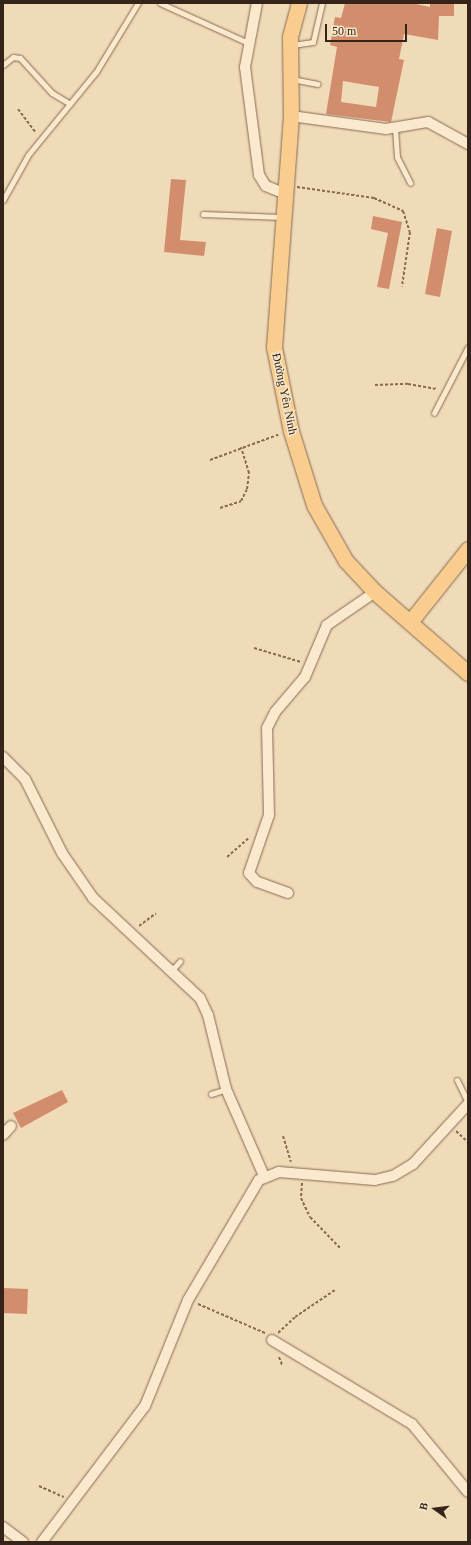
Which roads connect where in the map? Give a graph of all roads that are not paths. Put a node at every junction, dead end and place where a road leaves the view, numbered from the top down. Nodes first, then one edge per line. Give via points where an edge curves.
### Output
1 (138, 3) edge
2 (160, 3) edge
3 (257, 3) edge
4 (299, 3) edge
5 (322, 3) edge
6 (248, 43) junction
7 (289, 45) junction
8 (3, 65) edge
9 (289, 79) junction
10 (318, 84) dead end
11 (70, 104) junction
12 (290, 116) junction
13 (395, 128) junction
14 (468, 144) edge
15 (410, 183) dead end
16 (284, 189) junction
17 (3, 200) edge
18 (203, 214) dead end
19 (281, 217) junction
20 (468, 347) edge
21 (434, 413) dead end
22 (468, 549) edge
23 (375, 592) junction
24 (410, 622) junction
25 (468, 673) edge
26 (3, 757) edge
27 (288, 893) dead end
28 (180, 961) dead end
29 (172, 970) junction
30 (457, 1080) dead end
31 (226, 1089) junction
32 (211, 1094) dead end
33 (468, 1104) edge
34 (11, 1126) dead end
35 (3, 1135) edge
36 (264, 1176) junction
37 (272, 1340) road end
38 (468, 1492) edge
39 (3, 1527) edge
40 (23, 1542) edge
41 (42, 1542) edge

1 - 11 lane via 96,72
2 - 6 lane
3 - 6 street
4 - 7 main road, Đường Yên Ninh
5 - 7 lane via 312,42
6 - 16 street via 245,67 259,175 266,186
7 - 9 main road, Đường Yên Ninh
8 - 11 lane via 13,57 20,58 52,93
9 - 10 lane
9 - 12 main road, Đường Yên Ninh
11 - 17 lane via 40,139
12 - 13 street
12 - 16 main road, Đường Yên Ninh
13 - 14 street via 417,122 433,123
13 - 15 lane via 397,156
16 - 19 main road, Đường Yên Ninh
18 - 19 lane
19 - 23 main road, Đường Yên Ninh via 274,346 301,471 327,532 346,561
20 - 21 lane
22 - 24 main road
23 - 24 main road, Đường Yên Ninh
23 - 27 street via 327,625 301,683 275,712 267,728 269,815 249,873 257,882
24 - 25 main road, Đường Yên Ninh
26 - 29 street via 25,778 62,853 83,885 130,933
28 - 29 lane
29 - 31 street via 195,991 205,1006
30 - 33 lane
31 - 32 lane
31 - 36 street
33 - 36 street via 413,1164 393,1176 375,1180 274,1172
34 - 35 street
36 - 41 street via 188,1300 145,1406
37 - 38 street via 412,1424
39 - 40 street

